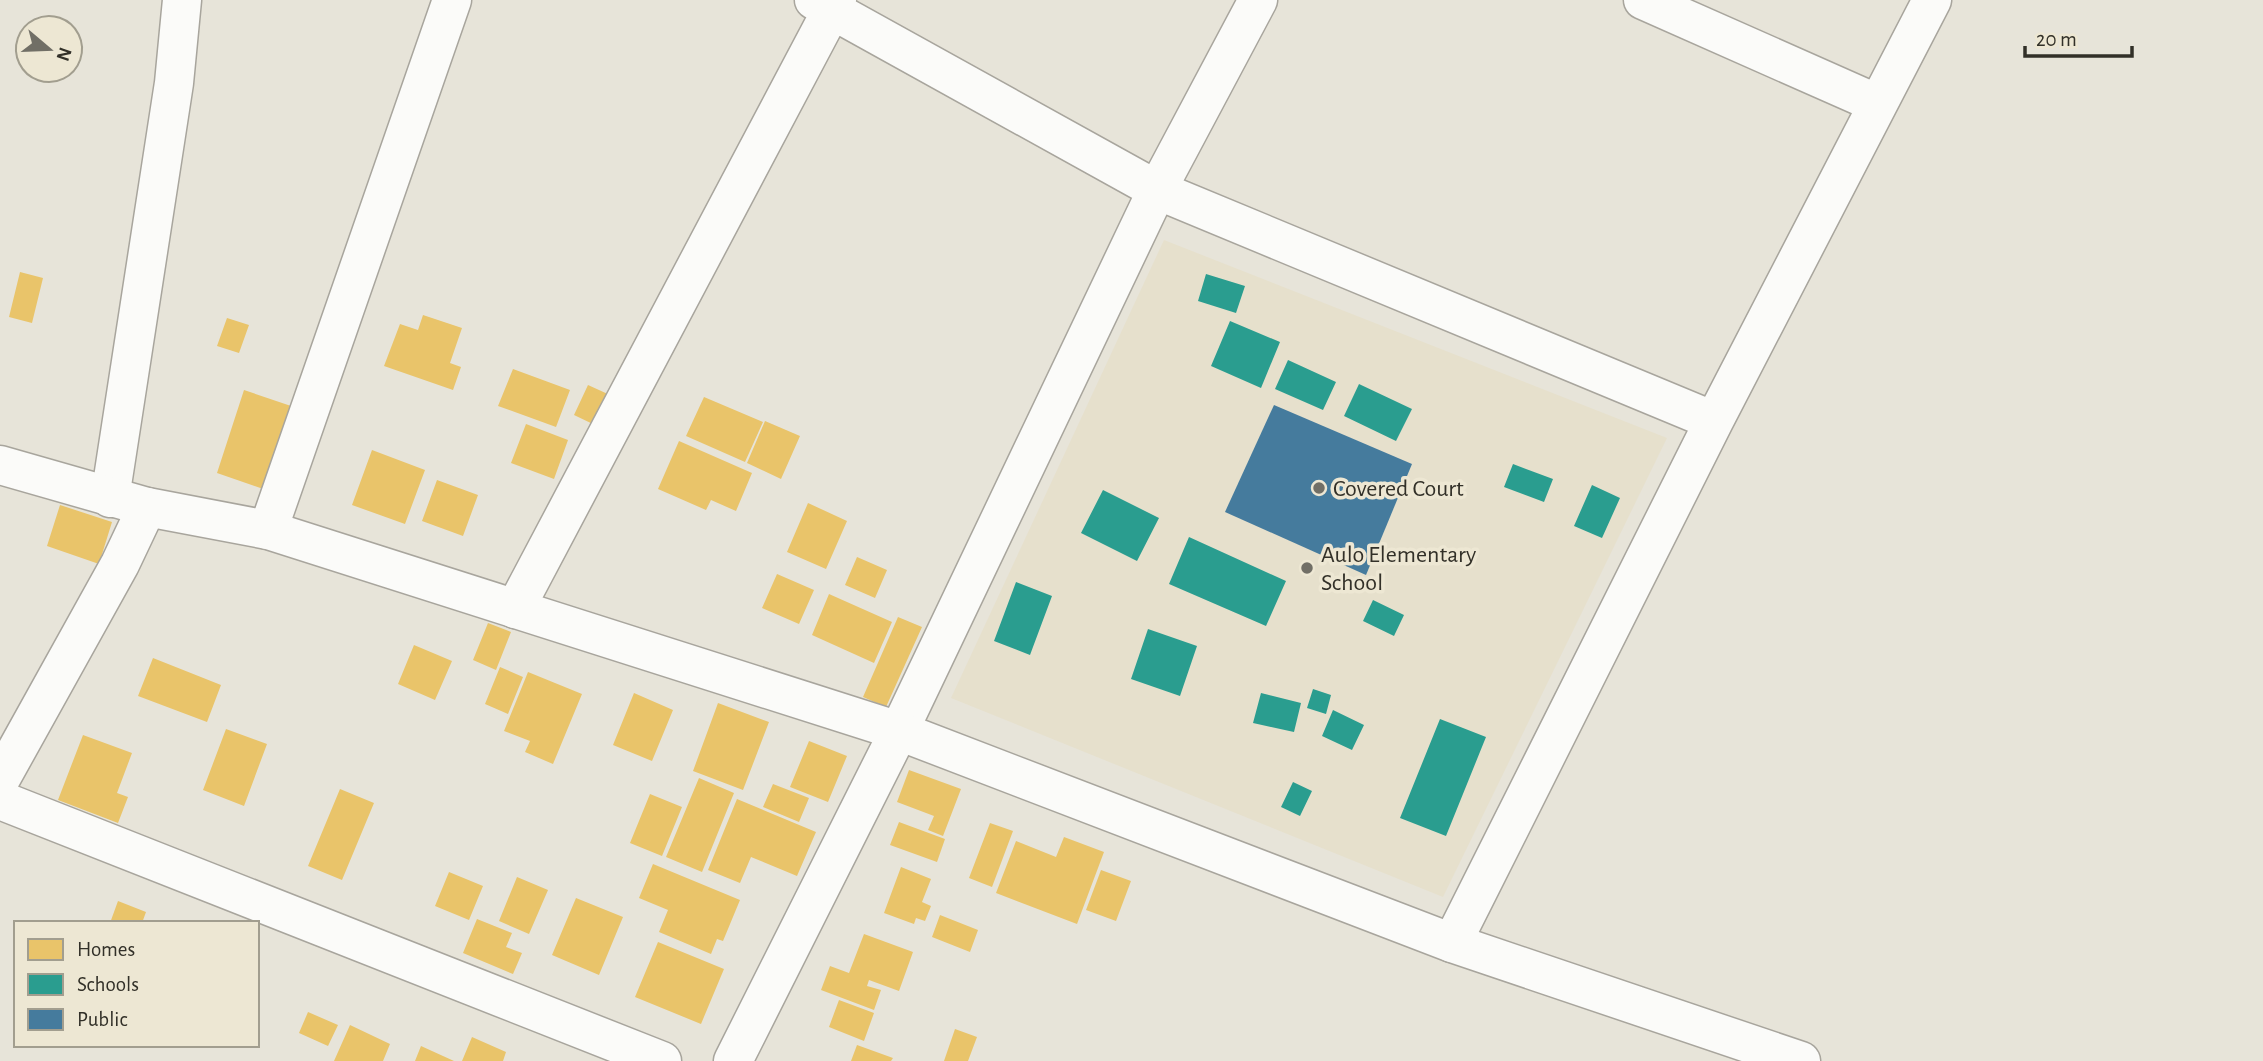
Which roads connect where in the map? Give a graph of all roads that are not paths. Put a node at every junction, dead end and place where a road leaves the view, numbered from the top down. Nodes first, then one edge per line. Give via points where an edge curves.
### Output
1 (182, 0) edge
2 (452, 0) edge
3 (1258, 0) edge
4 (1643, 0) edge
5 (1932, 0) edge
6 (828, 3) edge
7 (1878, 104) junction
8 (1157, 190) junction
9 (1714, 421) junction
10 (0, 465) edge
11 (110, 498) junction
12 (147, 507) junction
13 (268, 530) junction
14 (515, 609) junction
15 (899, 731) junction
16 (0, 780) edge
17 (0, 800) edge
18 (1452, 943) junction
19 (662, 1061) edge
20 (733, 1061) edge
21 (1801, 1061) edge

1 - 11 street via 174,83
2 - 13 street
3 - 8 street
4 - 7 street
5 - 7 street
6 - 8 street
6 - 14 street
7 - 9 street
8 - 9 street
8 - 15 street
9 - 18 street
10 - 11 street
11 - 12 street
12 - 13 street
12 - 16 street
13 - 14 street
14 - 15 street
15 - 18 street
15 - 20 street
17 - 19 street
18 - 21 street

